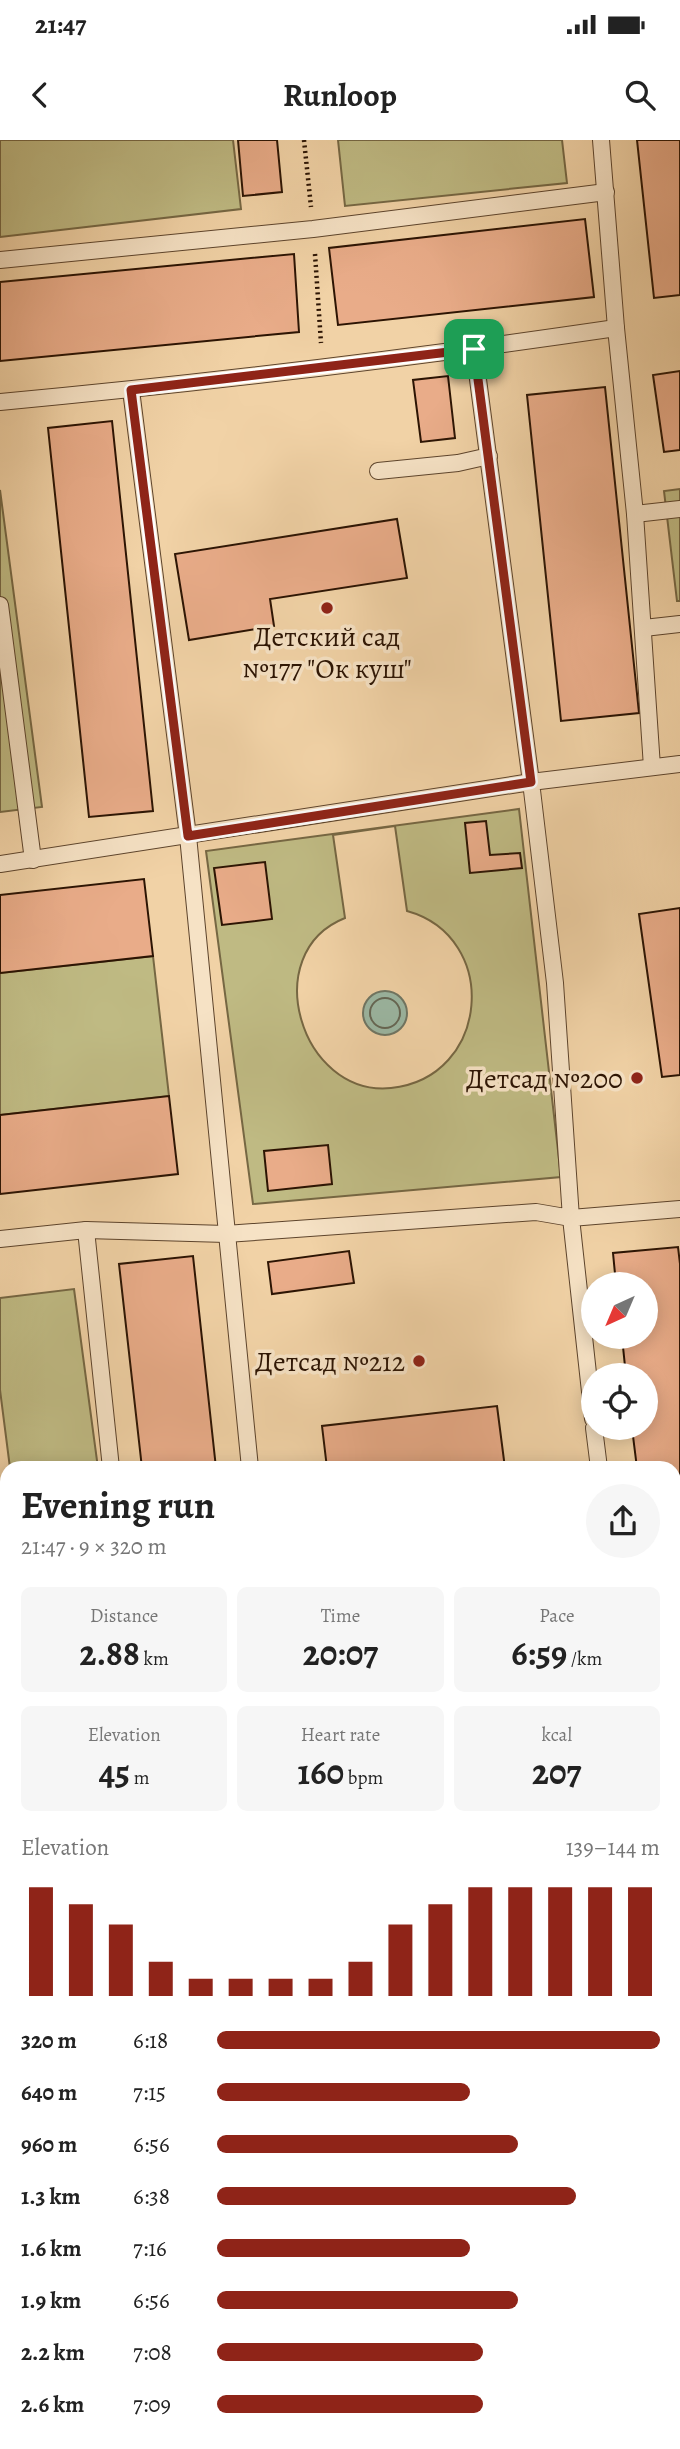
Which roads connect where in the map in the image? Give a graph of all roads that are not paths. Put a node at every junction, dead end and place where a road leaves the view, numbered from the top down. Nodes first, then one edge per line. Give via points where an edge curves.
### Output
1 (601, 140) edge
2 (606, 192) junction
3 (0, 260) edge
4 (616, 328) junction
5 (474, 349) junction
6 (131, 390) junction
7 (0, 402) edge
8 (489, 456) junction
9 (378, 471) dead end
10 (680, 509) edge
11 (635, 514) junction
12 (0, 605) edge
13 (680, 624) edge
14 (644, 628) junction
15 (680, 764) edge
16 (652, 767) junction
17 (531, 782) junction
18 (188, 836) junction
19 (33, 860) junction
20 (0, 864) edge
21 (680, 1209) edge
22 (570, 1218) junction
23 (86, 1230) junction
24 (226, 1234) junction
25 (0, 1239) edge
26 (587, 1363) edge
27 (596, 1440) edge
28 (110, 1461) edge
29 (249, 1461) edge
30 (598, 1461) edge

1 - 2 lane
2 - 3 lane via 313,229
2 - 4 lane
4 - 5 lane
4 - 11 lane
5 - 6 lane
5 - 8 lane
6 - 7 lane
6 - 18 lane
8 - 9 lane
8 - 17 lane
10 - 11 lane
11 - 14 lane
12 - 19 lane
13 - 14 lane
14 - 16 lane
15 - 16 lane
16 - 17 lane
17 - 18 lane
17 - 22 lane via 555,983
18 - 19 lane
18 - 24 lane
19 - 20 lane
21 - 22 lane
22 - 24 lane via 536,1212
22 - 26 lane
23 - 24 lane
23 - 25 lane
23 - 28 lane
24 - 29 lane
27 - 30 lane

